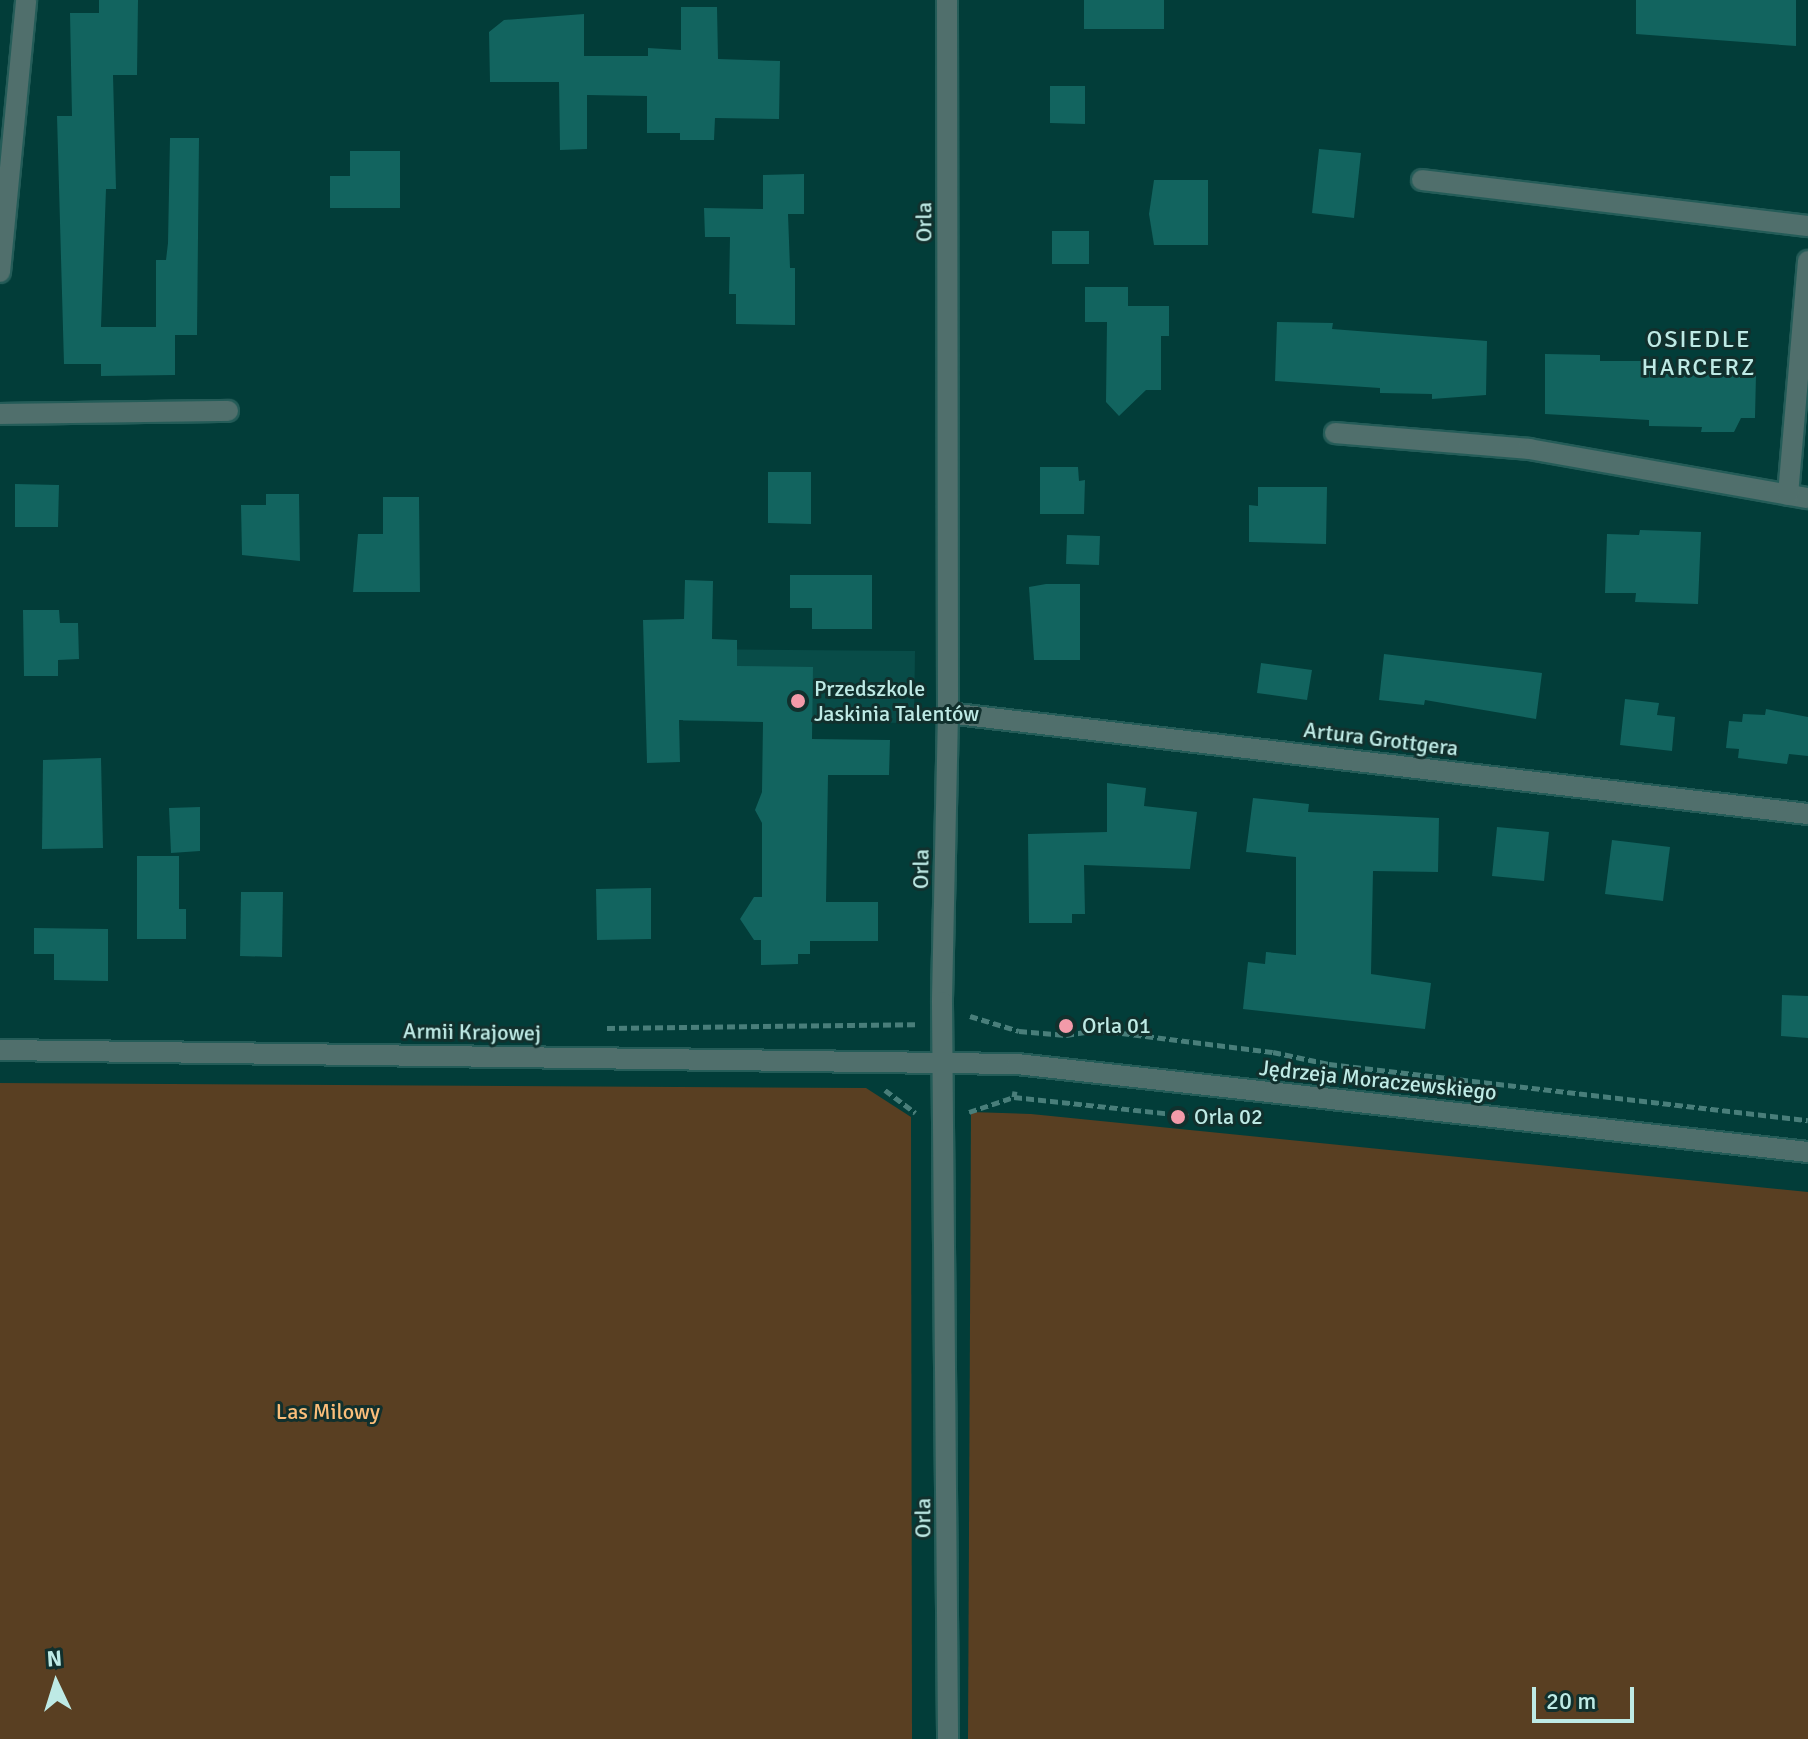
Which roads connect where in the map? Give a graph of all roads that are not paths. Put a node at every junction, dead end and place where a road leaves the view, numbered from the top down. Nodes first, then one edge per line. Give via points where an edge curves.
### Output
1 (26, 0) edge
2 (947, 0) edge
3 (1422, 180) dead end
4 (1808, 226) edge
5 (1808, 261) edge
6 (0, 272) edge
7 (228, 411) dead end
8 (0, 414) edge
9 (1335, 433) dead end
10 (1798, 496) edge
11 (948, 713) junction
12 (1808, 814) edge
13 (0, 1050) edge
14 (943, 1062) junction
15 (1808, 1152) edge
16 (948, 1739) edge

1 - 6 street
2 - 11 street, Orla
3 - 4 street
5 - 10 street
7 - 8 street
9 - 10 street via 1529,449
11 - 12 street, Artura Grottgera
11 - 14 street, Orla
13 - 14 street, Armii Krajowej
14 - 15 street, Jędrzeja Moraczewskiego via 1104,1073
14 - 16 street, Orla

